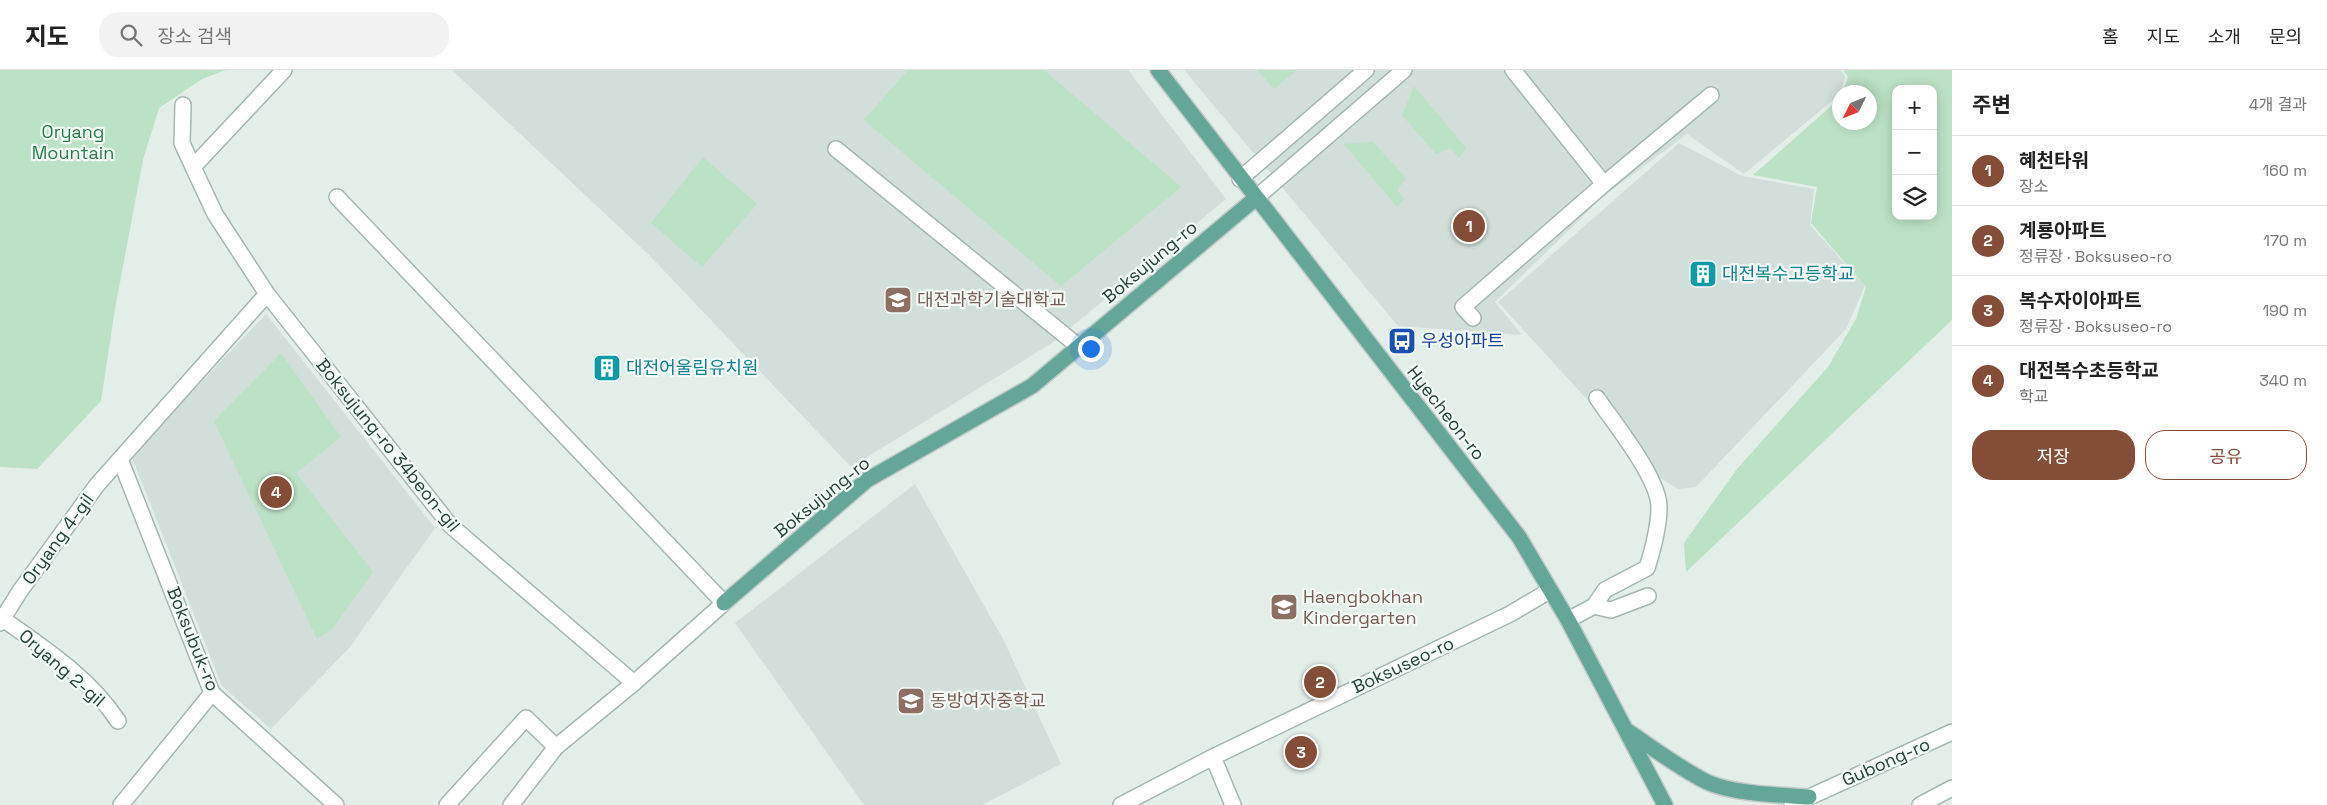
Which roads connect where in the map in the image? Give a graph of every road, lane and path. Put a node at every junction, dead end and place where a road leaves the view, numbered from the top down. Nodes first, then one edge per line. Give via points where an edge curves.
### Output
1 (284, 70) edge
2 (1158, 70) edge
3 (1366, 70) edge
4 (1404, 70) edge
5 (1513, 70) edge
6 (1711, 95) dead end
7 (183, 105) dead end
8 (836, 149) dead end
9 (193, 166) junction
10 (1240, 179) junction
11 (1604, 184) junction
12 (337, 197) dead end
13 (1256, 198) junction
14 (267, 294) junction
15 (1473, 318) dead end
16 (1078, 346) junction
17 (1597, 398) dead end
18 (120, 459) junction
19 (1550, 591) junction
20 (1648, 596) dead end
21 (724, 603) junction
22 (1594, 606) junction
23 (1568, 620) junction
24 (1, 621) edge
25 (634, 683) junction
26 (212, 693) junction
27 (118, 721) dead end
28 (1627, 730) junction
29 (1952, 732) edge
30 (556, 747) junction
31 (1213, 757) junction
32 (1952, 788) edge
33 (1809, 797) junction
34 (121, 805) edge
35 (336, 805) edge
36 (447, 805) edge
37 (511, 805) edge
38 (1121, 805) edge
39 (1233, 805) edge
40 (1665, 805) edge
41 (1792, 805) edge
42 (1920, 805) edge

1 - 9 street
2 - 10 main road, Hyecheon-ro
3 - 10 street
4 - 13 street
5 - 11 street
6 - 11 street
7 - 9 street, Boksujung-ro 34beon-gil via 182,143
8 - 16 street
9 - 14 street, Boksujung-ro 34beon-gil via 215,214
10 - 13 main road, Hyecheon-ro
11 - 15 street via 1464,307
12 - 21 street
13 - 16 main road, Boksujung-ro
13 - 19 main road, Hyecheon-ro via 1519,537
14 - 18 street
14 - 25 street, Boksujung-ro 34beon-gil via 450,526
16 - 21 main road, Boksujung-ro via 1032,386 866,480
17 - 22 street via 1653,482 1659,506 1647,568 1605,590
18 - 24 street, Oryang 4-gil via 97,485
18 - 26 street, Boksubuk-ro
19 - 23 main road, Hyecheon-ro
19 - 31 street, Boksuseo-ro via 1510,614
20 - 22 street via 1611,610
21 - 25 street, Boksujung-ro
22 - 23 street
23 - 28 main road, Hyecheon-ro
24 - 27 street, Oryang 2-gil via 46,650 90,687
25 - 30 street, Boksujung-ro
26 - 34 street
26 - 35 street, Boksubuk-ro
28 - 33 main road via 1708,783 1756,794
28 - 40 main road, Hyecheon-ro
29 - 33 street, Gubong-ro
30 - 36 street via 526,718
30 - 37 street, Boksujung-ro
31 - 38 street, Boksuseo-ro
31 - 39 street
32 - 42 street
33 - 41 street, Gubong-ro

